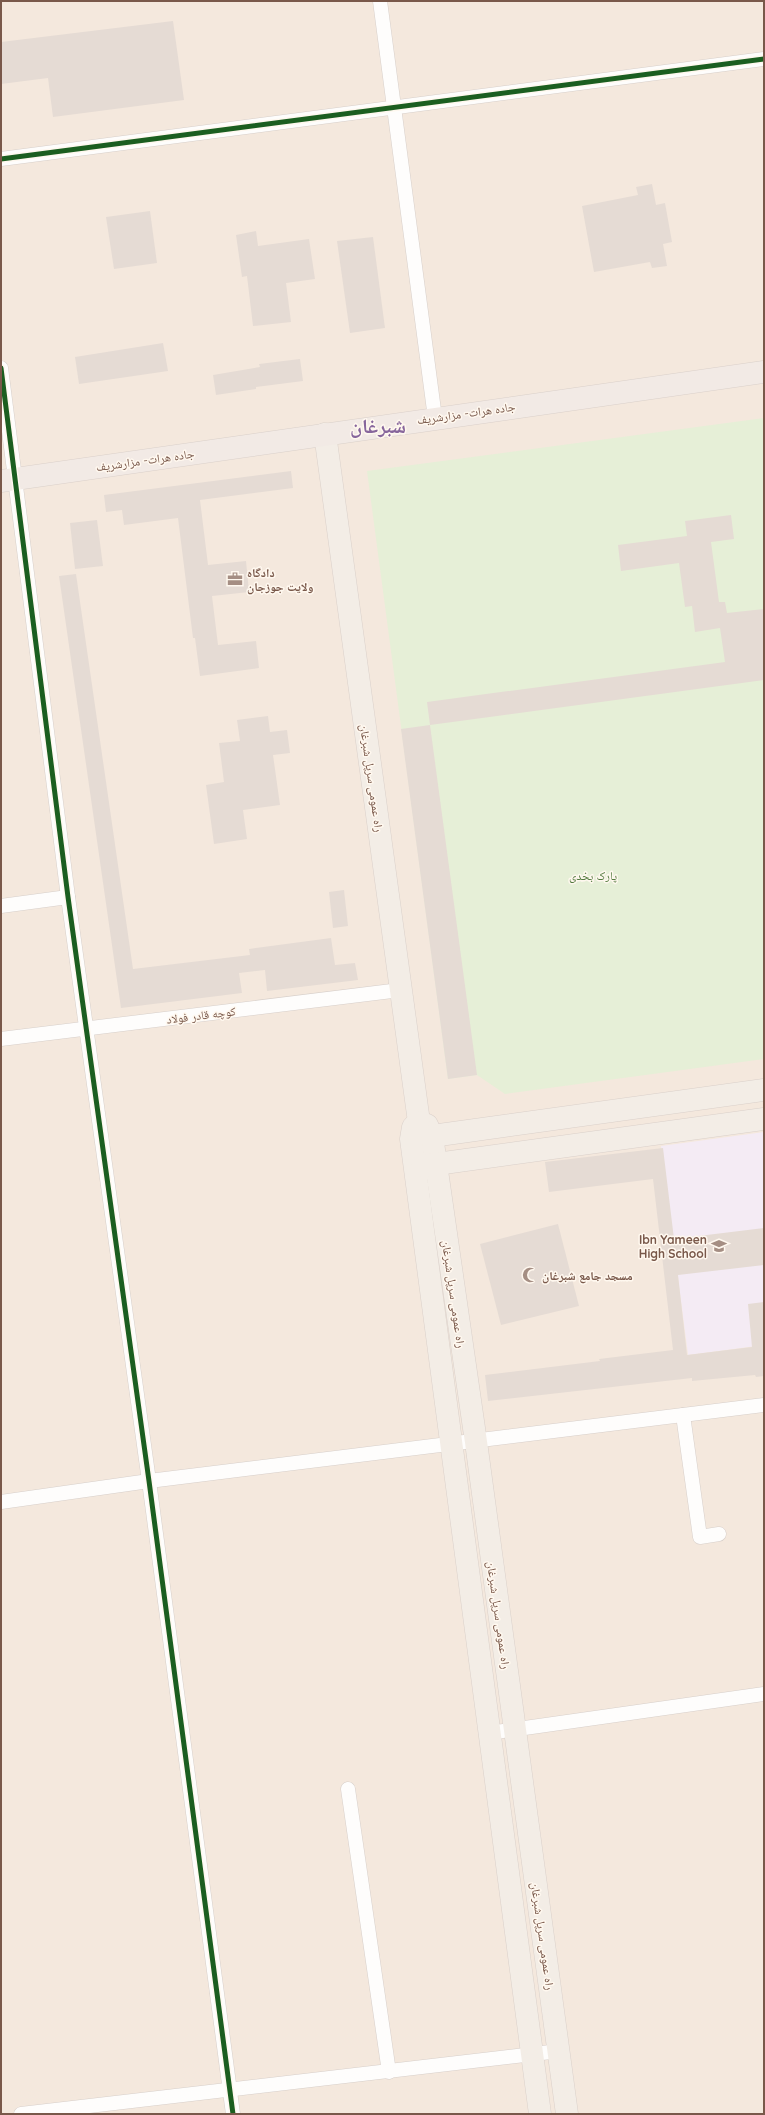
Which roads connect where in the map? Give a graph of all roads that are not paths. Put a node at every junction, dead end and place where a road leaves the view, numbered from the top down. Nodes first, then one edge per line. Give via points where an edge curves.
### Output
1 (380, 1) edge
2 (764, 59) edge
3 (394, 107) junction
4 (1, 158) edge
5 (1, 368) edge
6 (764, 372) edge
7 (435, 418) junction
8 (325, 434) junction
9 (8, 480) edge
10 (68, 897) junction
11 (1, 906) edge
12 (400, 990) junction
13 (86, 1029) junction
14 (1, 1039) edge
15 (764, 1090) edge
16 (764, 1119) edge
17 (426, 1129) junction
18 (436, 1164) junction
19 (415, 1167) junction
20 (764, 1405) edge
21 (683, 1415) junction
22 (476, 1442) junction
23 (451, 1445) junction
24 (150, 1481) junction
25 (1, 1502) edge
26 (720, 1534) dead end
27 (764, 1694) edge
28 (515, 1730) junction
29 (490, 1733) junction
30 (348, 1789) dead end
31 (559, 2051) junction
32 (532, 2054) junction
33 (388, 2072) junction
34 (230, 2091) junction
35 (76, 2111) edge
36 (22, 2114) edge
37 (233, 2114) edge
38 (540, 2114) edge
39 (567, 2114) edge

1 - 3 street
2 - 3 street
3 - 4 street
3 - 7 street
5 - 9 street
6 - 7 highway, جاده هرات- مزارشریف
7 - 8 highway, جاده هرات- مزارشریف
8 - 9 highway, جاده هرات- مزارشریف
8 - 12 main road, راه عمومی سرپل شبرغان
9 - 10 street
10 - 11 street
10 - 13 street
12 - 13 street, کوچه قادر فولاد
12 - 17 main road, راه عمومی سرپل شبرغان
13 - 14 street, کوچه قادر فولاد
13 - 24 street
15 - 17 main road
16 - 18 main road
17 - 18 main road, راه عمومی سرپل شبرغان
17 - 19 main road, راه عمومی سرپل شبرغان via 413,1127 411,1139
18 - 19 main road
18 - 22 main road, راه عمومی سرپل شبرغان
19 - 23 main road, راه عمومی سرپل شبرغان
20 - 21 street
21 - 22 street
21 - 26 street via 700,1538
22 - 23 street
22 - 28 main road, راه عمومی سرپل شبرغان
23 - 24 street
23 - 29 main road, راه عمومی سرپل شبرغان
24 - 25 street
24 - 34 street
27 - 28 street
28 - 29 street
28 - 31 main road, راه عمومی سرپل شبرغان
29 - 32 main road, راه عمومی سرپل شبرغان
30 - 33 street
31 - 32 street
31 - 39 main road, راه عمومی سرپل شبرغان
32 - 33 street
32 - 38 main road, راه عمومی سرپل شبرغان
33 - 34 street
34 - 35 street
34 - 37 street
35 - 36 street

